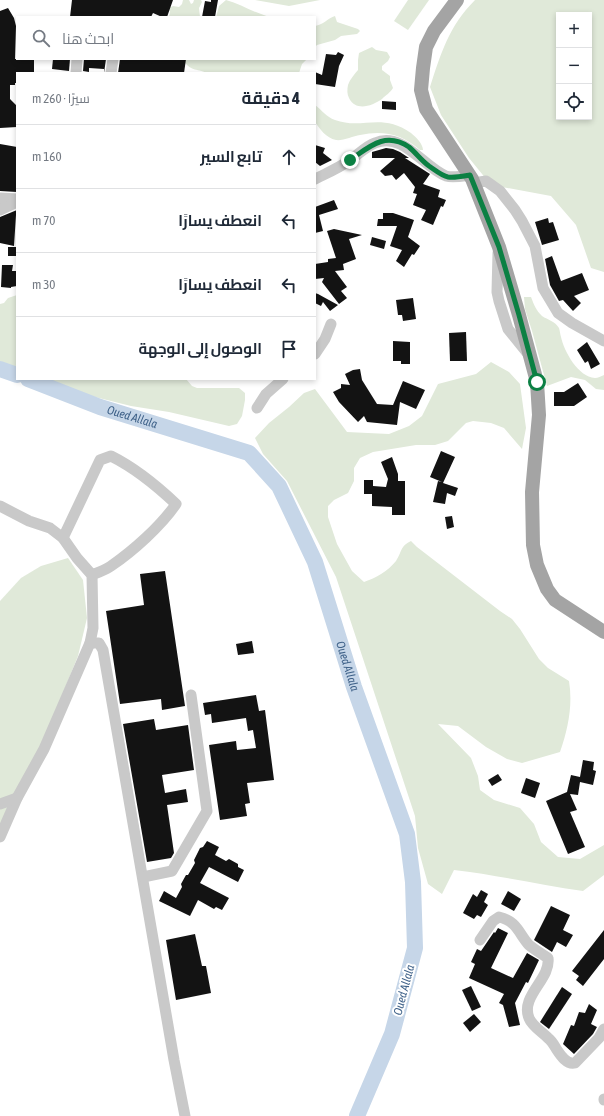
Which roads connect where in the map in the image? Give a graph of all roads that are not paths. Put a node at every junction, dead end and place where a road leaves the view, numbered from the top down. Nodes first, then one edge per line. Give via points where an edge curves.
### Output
1 (457, 0) edge
2 (77, 60) edge
3 (113, 60) edge
4 (76, 72) edge
5 (111, 72) edge
6 (316, 178) edge
7 (472, 179) junction
8 (16, 201) edge
9 (0, 202) edge
10 (16, 202) edge
11 (0, 210) edge
12 (331, 324) dead end
13 (604, 341) edge
14 (316, 352) edge
15 (282, 380) edge
16 (257, 408) dead end
17 (0, 506) edge
18 (63, 538) junction
19 (92, 574) junction
20 (604, 632) edge
21 (90, 642) junction
22 (191, 695) dead end
23 (17, 798) junction
24 (0, 804) edge
25 (0, 837) edge
26 (143, 877) junction
27 (480, 940) dead end
28 (604, 1029) edge
29 (186, 1116) edge

1 - 7 main road via 434,31 426,47 421,90 426,110
2 - 4 street
3 - 5 street
6 - 7 street via 374,143 384,140 409,147 432,169 448,177
7 - 13 street via 486,181 500,191 515,210 535,246 543,288 558,313
7 - 20 main road via 499,247 537,382 539,408 532,492 533,545 537,565 547,589 555,600
8 - 9 street via 1,198
10 - 11 street
12 - 14 street
15 - 16 street via 266,394
17 - 18 street via 29,521 50,528
18 - 19 street
18 - 19 street via 100,460 111,456 128,464 176,504 132,550 110,567
19 - 21 street via 93,628
21 - 23 street via 44,749
21 - 26 street via 99,643 103,650
22 - 26 street via 207,811 172,871
23 - 24 street
23 - 25 street
26 - 29 street
27 - 28 street via 496,918 503,918 515,925 527,943 548,958 548,967 528,1005 528,1015 567,1062 575,1063 599,1038

